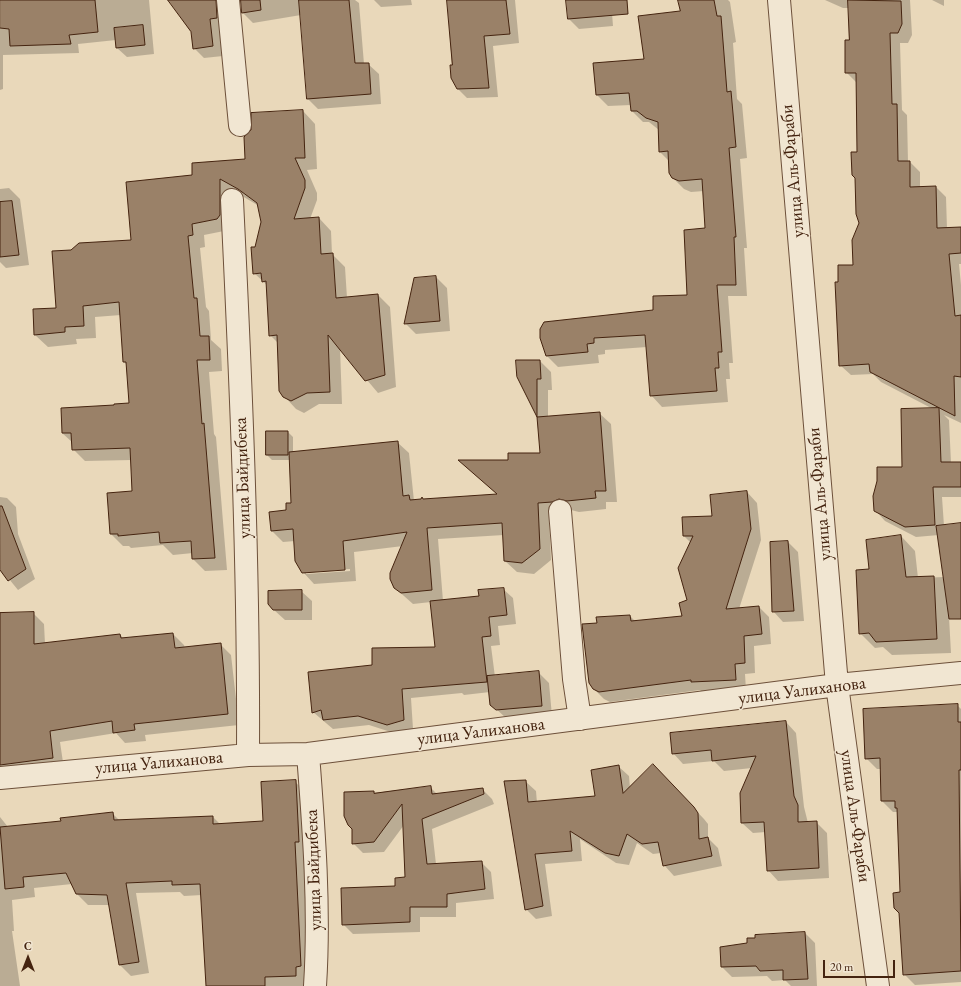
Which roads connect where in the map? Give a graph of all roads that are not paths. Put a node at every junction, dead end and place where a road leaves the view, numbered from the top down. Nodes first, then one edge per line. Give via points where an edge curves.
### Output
1 (228, 0) edge
2 (779, 0) edge
3 (240, 125) dead end
4 (232, 200) dead end
5 (560, 510) dead end
6 (961, 673) edge
7 (837, 685) junction
8 (580, 719) junction
9 (308, 754) junction
10 (248, 755) junction
11 (0, 778) edge
12 (315, 986) edge
13 (878, 986) edge

1 - 3 street
2 - 7 street, улица Аль-Фараби
4 - 10 street, улица Байдибека via 241,405
5 - 8 street via 574,680
6 - 7 street, улица Уалиханова
7 - 8 street, улица Уалиханова
7 - 13 street, улица Аль-Фараби
8 - 9 street, улица Уалиханова
9 - 10 street, улица Уалиханова
9 - 12 street, улица Байдибека via 314,833
10 - 11 street, улица Уалиханова

